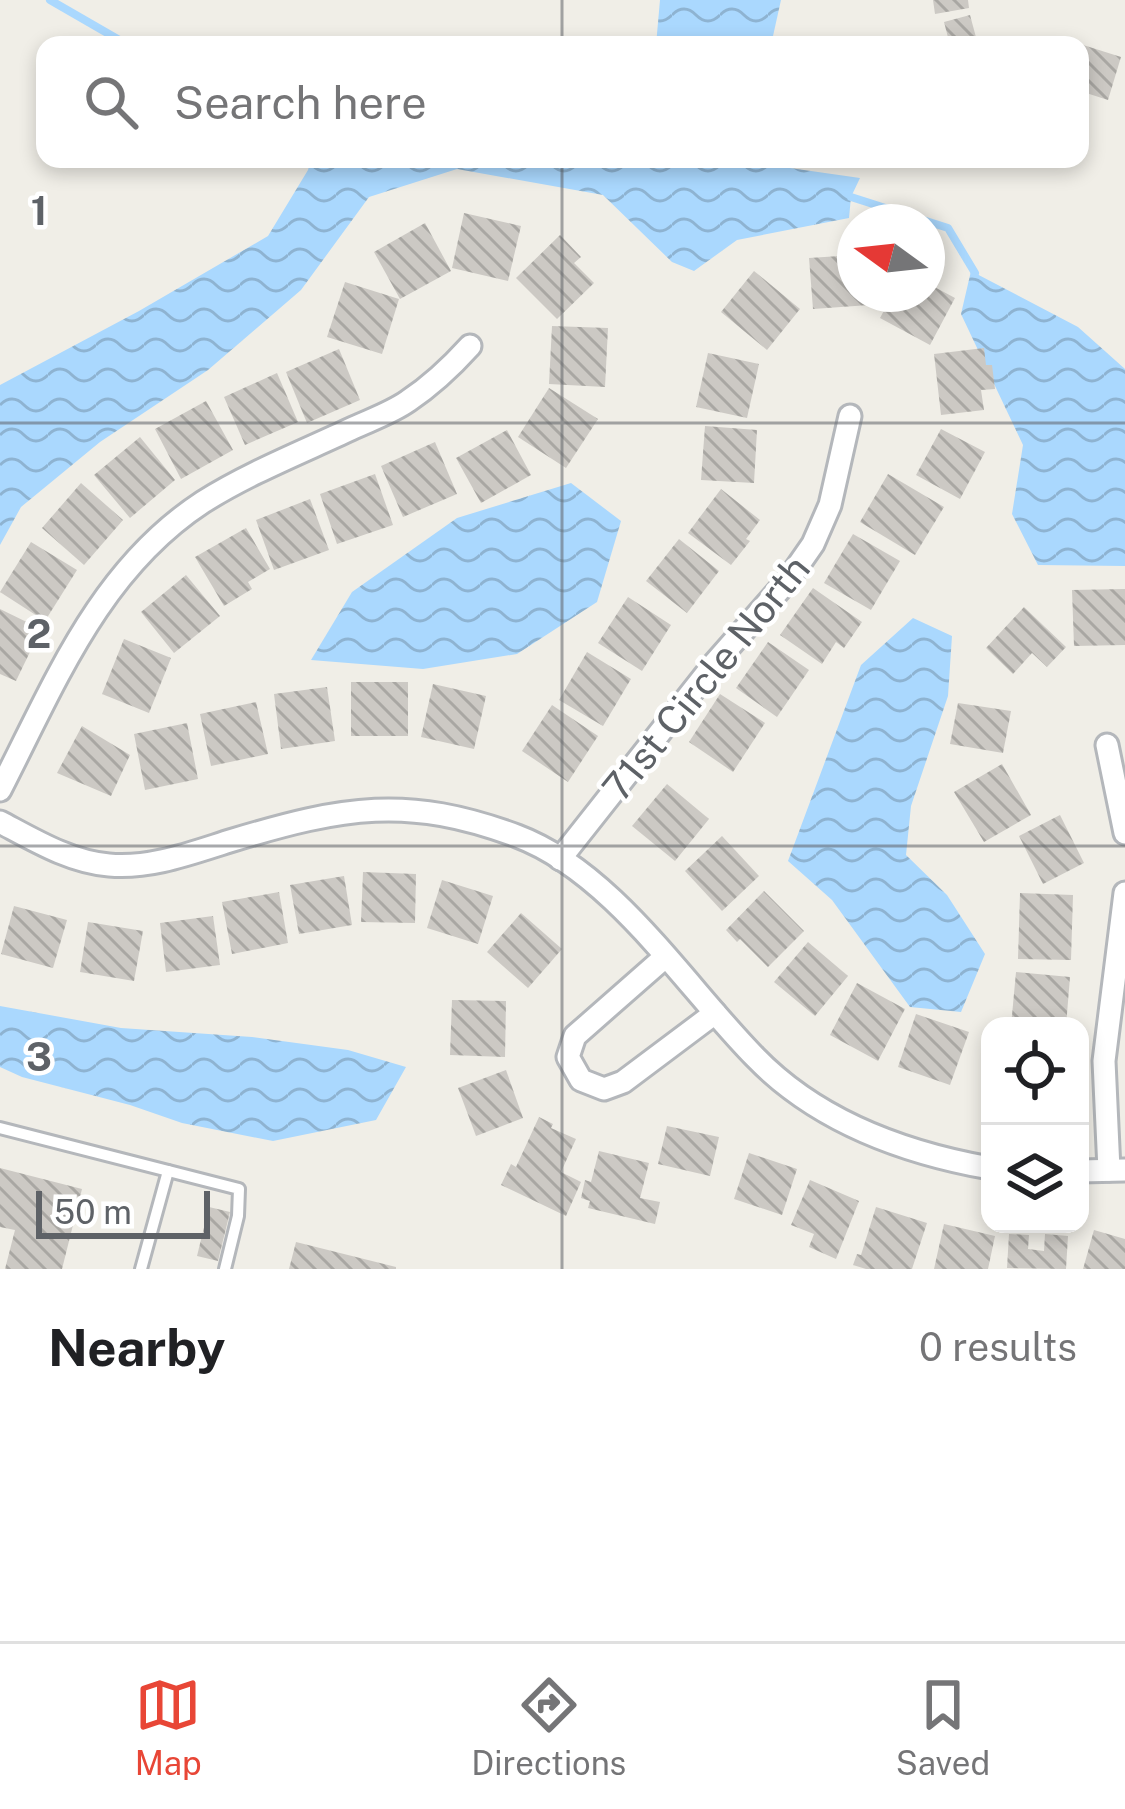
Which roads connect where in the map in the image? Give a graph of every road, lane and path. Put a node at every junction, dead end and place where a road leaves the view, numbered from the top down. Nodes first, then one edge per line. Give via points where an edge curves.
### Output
1 (470, 346) dead end
2 (850, 416) dead end
3 (1107, 745) dead end
4 (0, 790) edge
5 (0, 822) edge
6 (1125, 833) edge
7 (560, 859) junction
8 (1125, 893) edge
9 (665, 957) junction
10 (715, 1012) junction
11 (0, 1128) edge
12 (981, 1166) edge
13 (1117, 1170) edge
14 (168, 1171) junction
15 (141, 1269) edge
16 (225, 1269) edge

1 - 4 street via 404,404 249,477 164,531 96,608
2 - 7 street, 71st Circle North via 813,544
3 - 6 street
5 - 7 street via 72,857 109,865 146,864 332,813 430,811 524,839
7 - 9 street via 606,893
8 - 13 street via 1105,1061
9 - 10 street
9 - 10 street via 575,1036 568,1057 580,1080 604,1089 623,1082
10 - 12 street via 758,1061 808,1100 925,1155
11 - 14 lane
14 - 15 lane
14 - 16 lane via 239,1189

